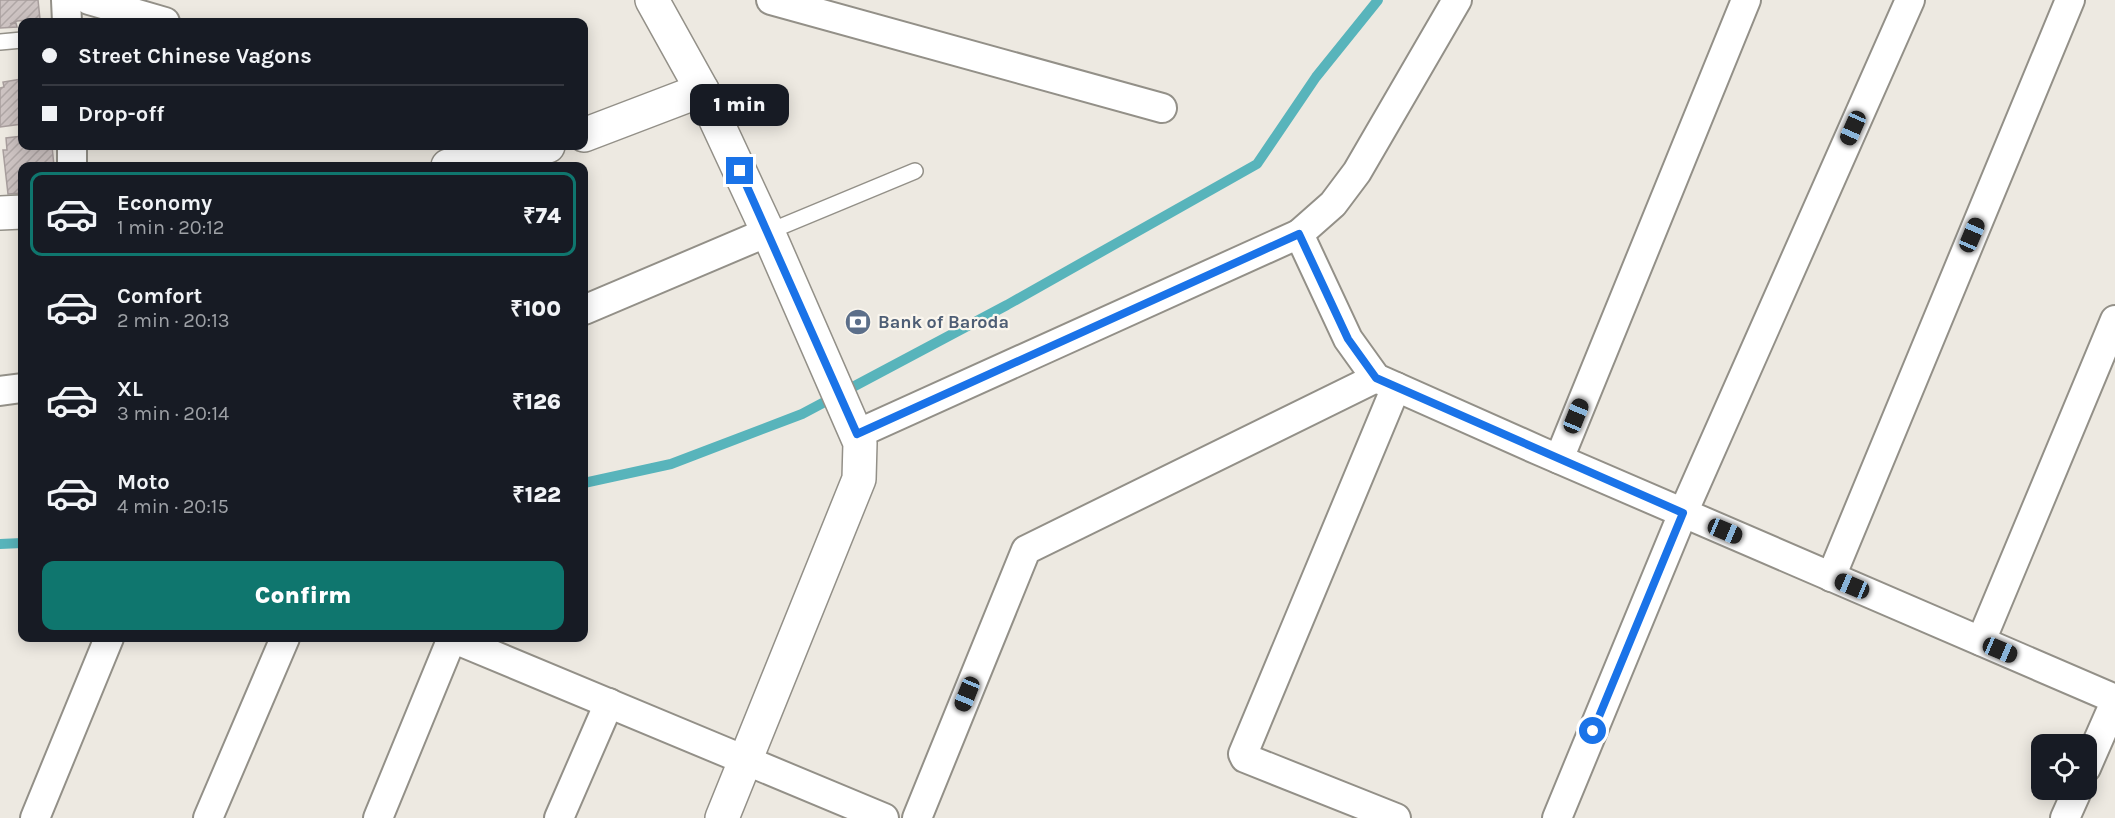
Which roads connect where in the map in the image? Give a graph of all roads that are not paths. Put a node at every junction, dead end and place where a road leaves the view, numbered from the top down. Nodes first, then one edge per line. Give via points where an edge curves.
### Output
1 (66, 0) edge
2 (89, 0) edge
3 (652, 0) edge
4 (771, 0) edge
5 (1457, 0) edge
6 (1746, 0) edge
7 (1910, 0) edge
8 (2070, 0) edge
9 (67, 18) edge
10 (151, 18) edge
11 (18, 40) edge
12 (0, 42) edge
13 (702, 90) junction
14 (1161, 108) dead end
15 (588, 133) edge
16 (528, 150) edge
17 (468, 162) edge
18 (915, 171) dead end
19 (18, 212) edge
20 (0, 213) edge
21 (768, 232) junction
22 (1299, 234) junction
23 (588, 308) edge
24 (2115, 320) edge
25 (1386, 382) junction
26 (18, 389) edge
27 (0, 391) edge
28 (852, 423) junction
29 (1559, 459) junction
30 (1683, 513) junction
31 (1831, 577) junction
32 (1981, 641) junction
33 (107, 642) edge
34 (283, 642) edge
35 (450, 642) edge
36 (462, 642) edge
37 (2115, 701) edge
38 (609, 703) junction
39 (2097, 743) edge
40 (746, 760) junction
41 (2073, 800) edge
42 (35, 818) edge
43 (208, 818) edge
44 (378, 818) edge
45 (559, 818) edge
46 (722, 818) edge
47 (884, 818) edge
48 (917, 818) edge
49 (1396, 818) edge
50 (1557, 818) edge
51 (2065, 818) edge

1 - 9 street
2 - 10 street
3 - 13 street
4 - 14 street
5 - 22 street via 1357,172 1333,204
6 - 29 street
7 - 30 street
8 - 31 street
11 - 12 lane
13 - 15 street
13 - 21 street
16 - 17 street
18 - 21 lane
19 - 20 street
21 - 23 street
21 - 28 street
22 - 25 street via 1348,339
22 - 28 street
24 - 32 street
25 - 29 street
25 - 48 street via 1026,550
25 - 49 street via 1244,754 1245,758
26 - 27 street
28 - 40 street via 860,443 859,479
29 - 30 street
30 - 31 street
30 - 50 street
31 - 32 street
32 - 37 street
33 - 42 street
34 - 43 street
35 - 44 street
36 - 38 street
37 - 39 street
38 - 40 street
38 - 45 street
40 - 46 street
40 - 47 street
41 - 51 street

